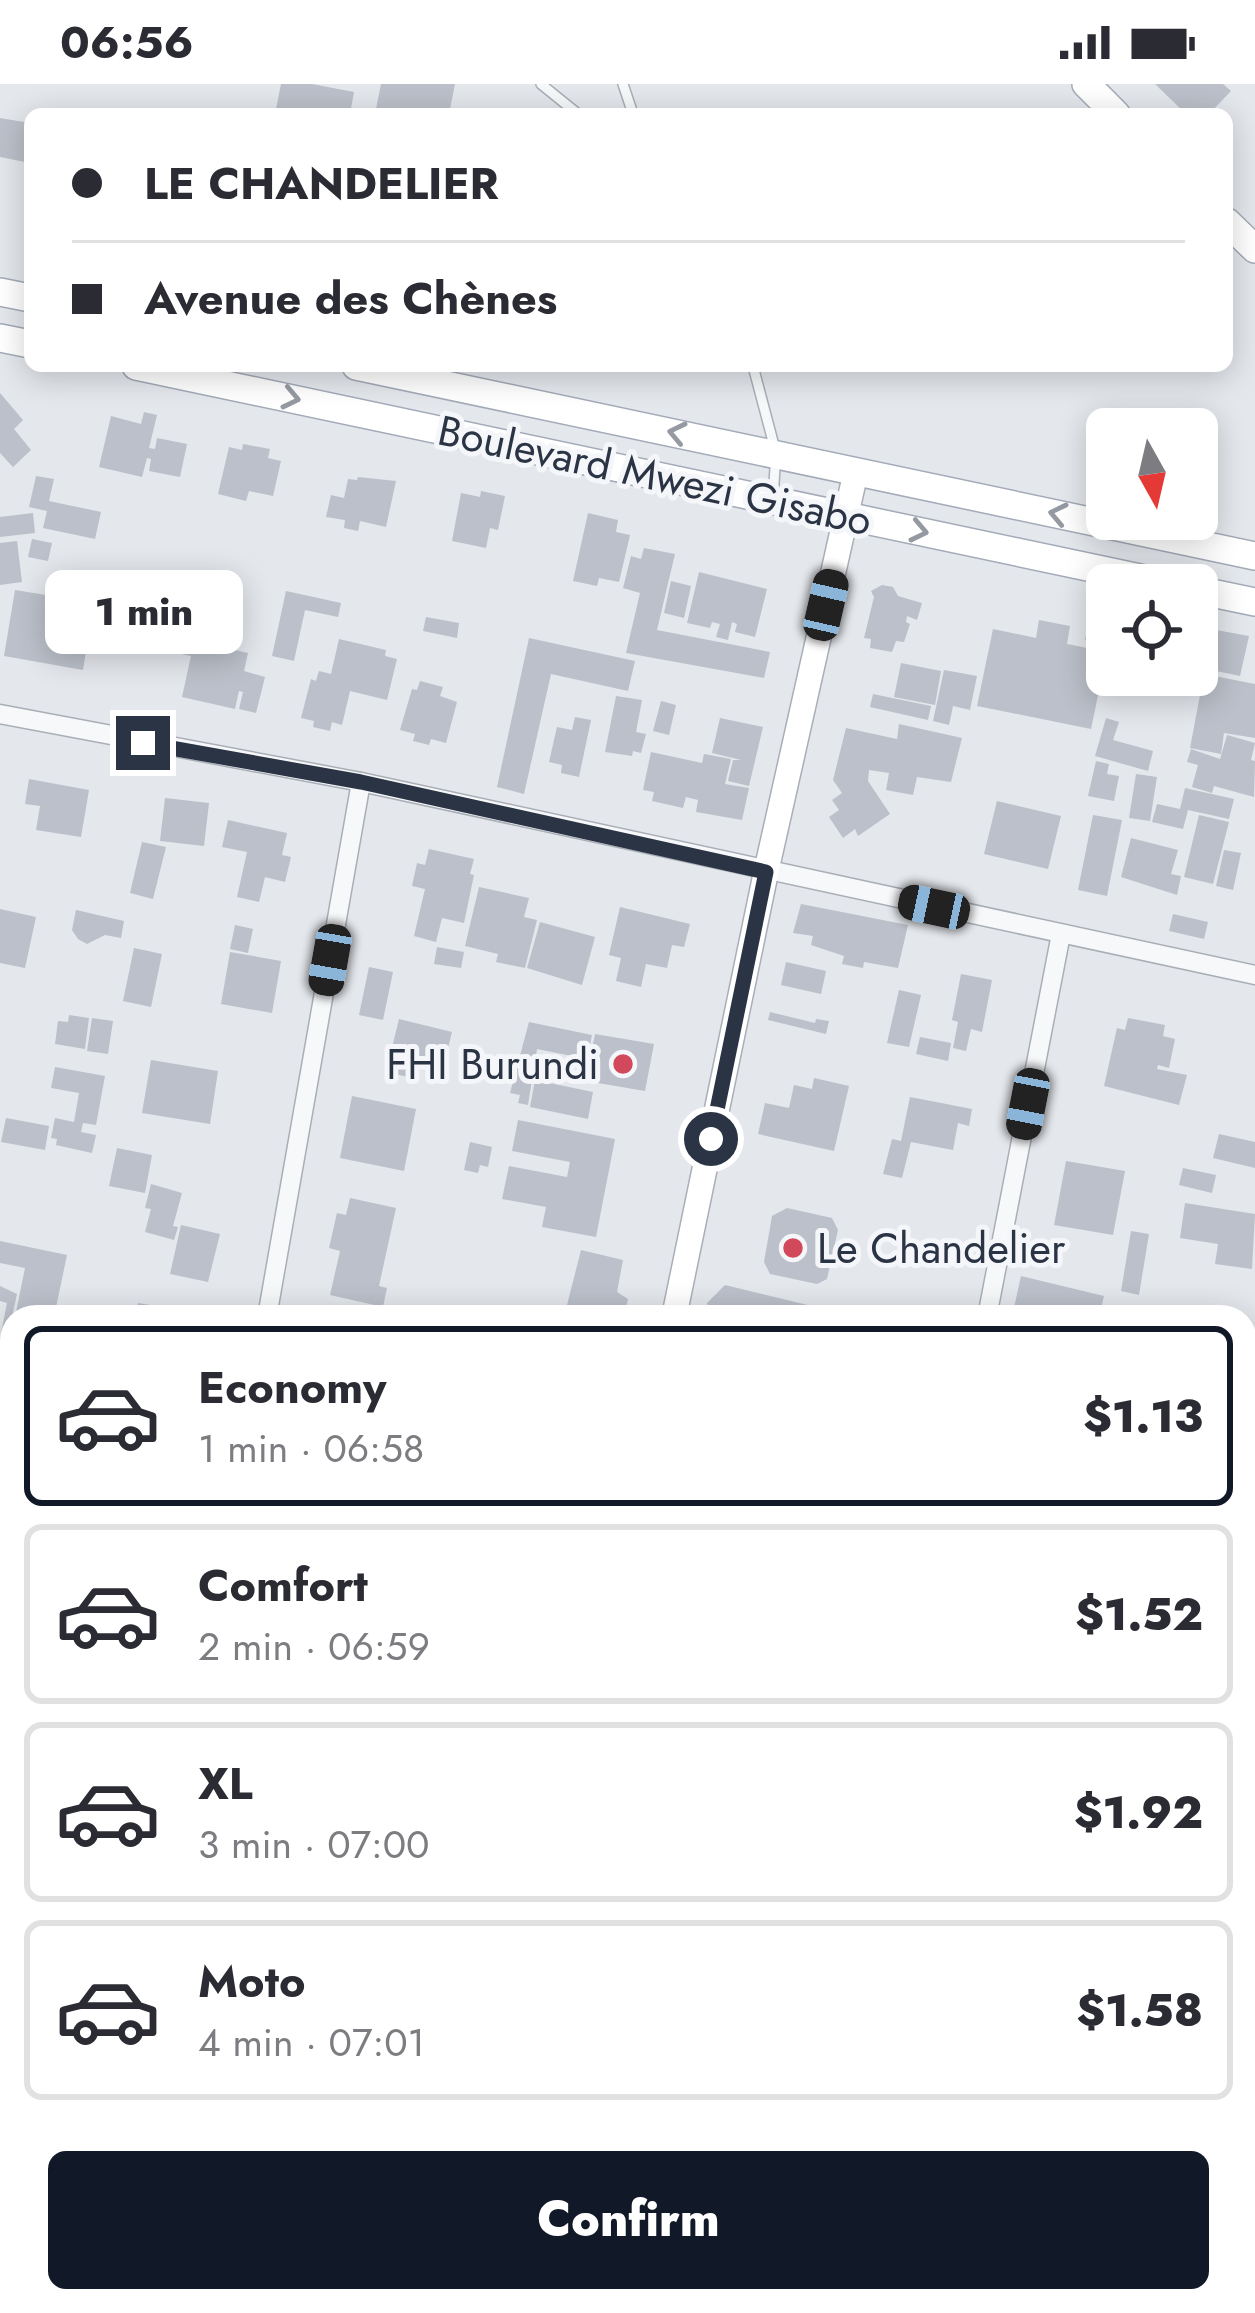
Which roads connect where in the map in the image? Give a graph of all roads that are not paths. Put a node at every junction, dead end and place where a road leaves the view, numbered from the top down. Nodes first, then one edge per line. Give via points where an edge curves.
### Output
1 (541, 84) edge
2 (1086, 84) edge
3 (571, 108) edge
4 (1110, 108) edge
5 (1233, 228) edge
6 (1255, 249) edge
7 (165, 372) edge
8 (385, 372) edge
9 (755, 372) edge
10 (776, 453) junction
11 (856, 470) junction
12 (773, 498) junction
13 (846, 516) junction
14 (1255, 556) edge
15 (1086, 567) edge
16 (1218, 594) edge
17 (1255, 602) edge
18 (0, 714) edge
19 (361, 782) junction
20 (766, 872) junction
21 (1061, 934) junction
22 (1255, 975) edge
23 (269, 1305) edge
24 (676, 1305) edge
25 (989, 1305) edge

1 - 3 lane
2 - 4 main road
5 - 6 main road
7 -> 12 main road, Boulevard Mwezi Gisabo
10 -> 8 main road, Boulevard Mwezi Gisabo
9 - 10 lane
10 - 11 main road, Boulevard Mwezi Gisabo
10 - 12 lane
11 - 13 street
14 -> 11 main road, Boulevard Mwezi Gisabo
12 - 13 main road, Boulevard Mwezi Gisabo
13 -> 15 main road, Boulevard Mwezi Gisabo
13 - 20 street
16 - 17 main road
18 - 19 street
19 - 20 street
19 - 23 street
20 - 21 street
20 - 24 street
21 - 22 street
21 - 25 street

